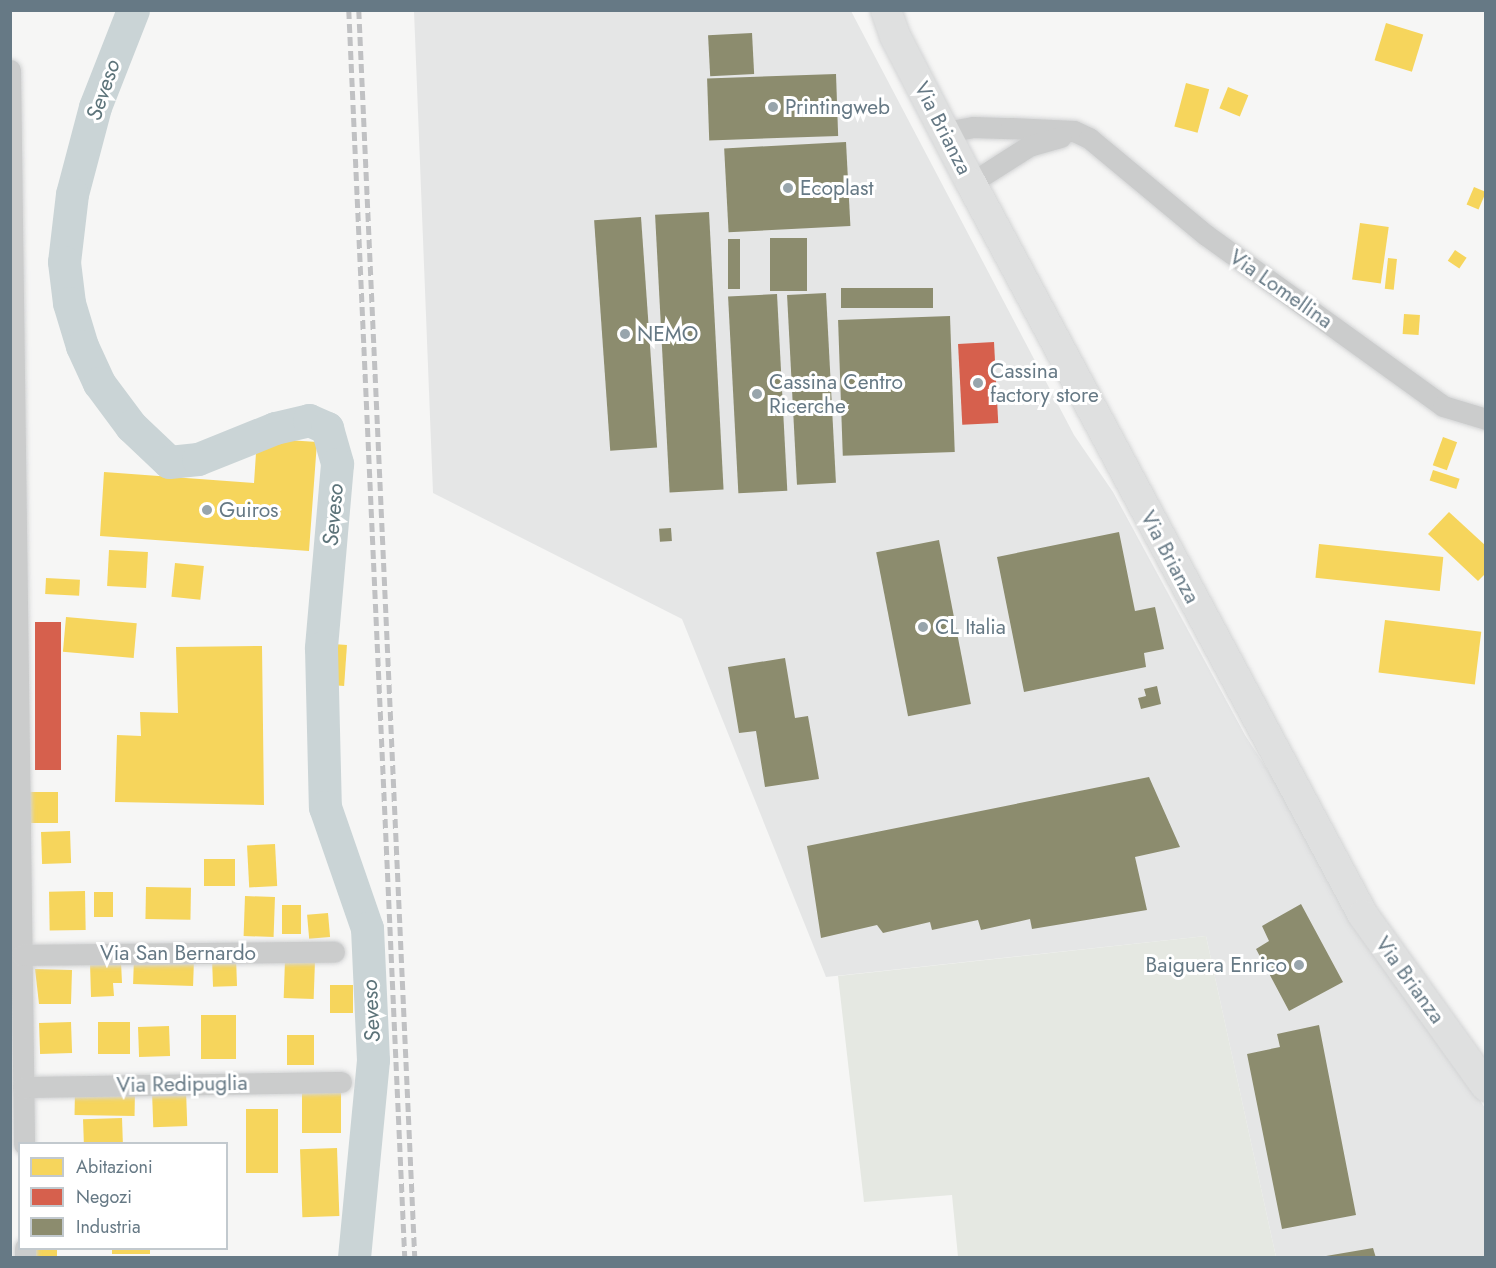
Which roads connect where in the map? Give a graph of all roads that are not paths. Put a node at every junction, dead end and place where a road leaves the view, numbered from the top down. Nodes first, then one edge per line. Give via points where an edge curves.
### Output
1 (886, 10) edge
2 (10, 70) edge
3 (945, 132) junction
4 (1089, 138) junction
5 (971, 183) junction
6 (1485, 419) edge
7 (16, 821) edge
8 (334, 952) dead end
9 (22, 955) junction
10 (341, 1082) dead end
11 (1485, 1086) edge
12 (23, 1087) junction
13 (24, 1142) edge

1 - 3 street, Via Brianza via 895,36
2 - 7 street
3 - 4 street, Via Lomellina via 973,127 1074,131
3 - 5 street, Via Brianza
4 - 5 street via 1063,137 1029,146
4 - 6 street, Via Lomellina via 1206,235 1443,406
5 - 11 street, Via Brianza via 1363,915
7 - 9 street
8 - 9 street, Via San Bernardo
9 - 12 street
10 - 12 street, Via Redipuglia
12 - 13 street

